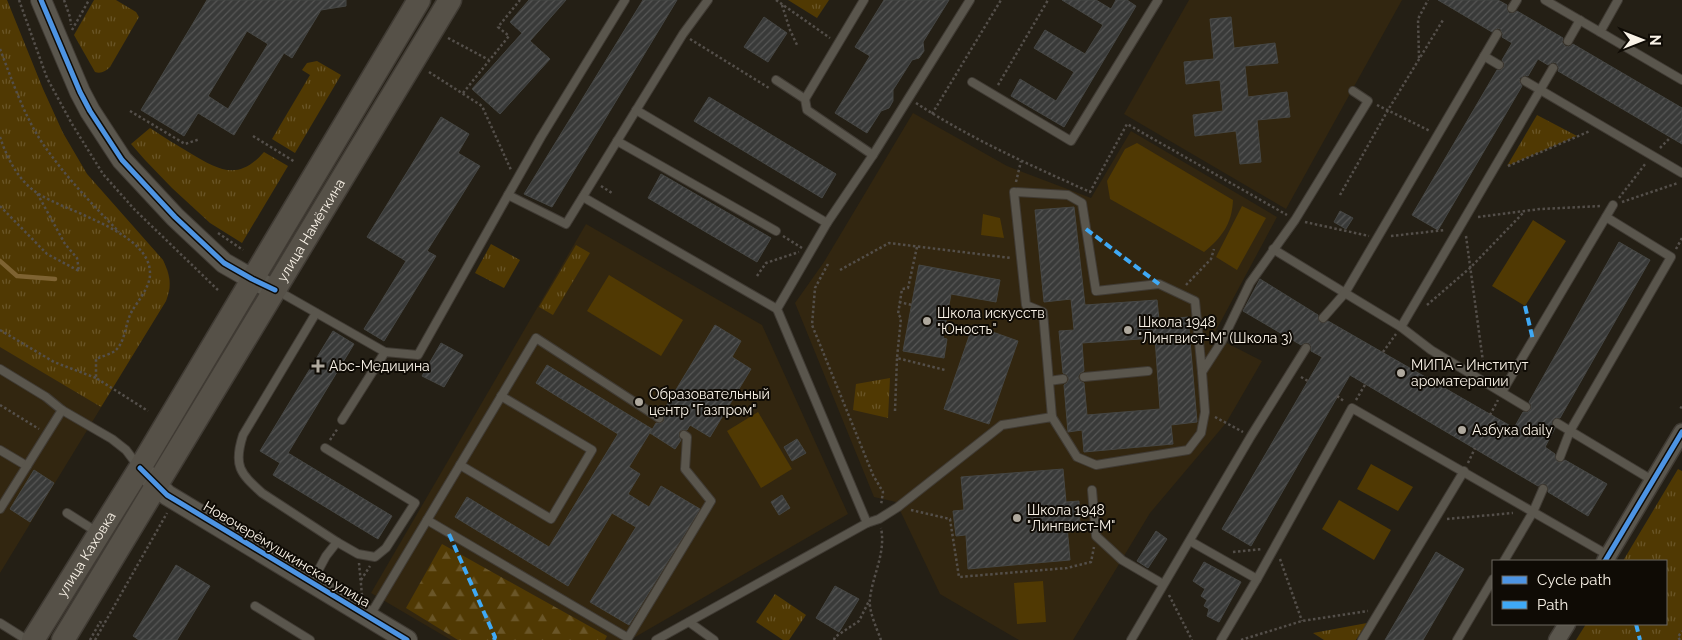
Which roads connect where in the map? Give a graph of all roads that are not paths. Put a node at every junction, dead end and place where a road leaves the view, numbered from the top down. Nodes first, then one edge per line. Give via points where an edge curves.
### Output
1 (42, 0) edge
2 (419, 0) edge
3 (450, 0) edge
4 (625, 0) edge
5 (708, 0) edge
6 (864, 0) edge
7 (970, 0) edge
8 (1158, 0) edge
9 (1517, 0) edge
10 (1545, 0) edge
11 (1618, 0) edge
12 (1512, 8) dead end
13 (1580, 20) junction
14 (1600, 32) junction
15 (1497, 34) dead end
16 (1568, 41) dead end
17 (1484, 56) junction
18 (1499, 65) dead end
19 (1553, 68) dead end
20 (776, 80) dead end
21 (1682, 80) edge
22 (1525, 81) dead end
23 (972, 82) dead end
24 (1540, 89) junction
25 (1353, 91) dead end
26 (805, 99) junction
27 (636, 110) junction
28 (617, 142) junction
29 (873, 155) junction
30 (318, 168) junction
31 (1682, 173) edge
32 (340, 180) junction
33 (508, 195) junction
34 (584, 197) junction
35 (1613, 205) road end
36 (1606, 217) junction
37 (827, 223) junction
38 (776, 231) road end
39 (1273, 249) junction
40 (252, 280) junction
41 (275, 290) junction
42 (1345, 293) junction
43 (777, 309) junction
44 (316, 313) junction
45 (1323, 318) dead end
46 (1401, 327) junction
47 (1306, 348) dead end
48 (385, 352) junction
49 (0, 369) edge
50 (1148, 371) dead end
51 (1202, 372) junction
52 (1084, 377) dead end
53 (1063, 379) dead end
54 (1049, 381) junction
55 (1502, 392) junction
56 (501, 396) junction
57 (1526, 407) dead end
58 (62, 410) junction
59 (1052, 417) junction
60 (659, 418) dead end
61 (342, 420) road end
62 (1557, 423) dead end
63 (1570, 431) junction
64 (1682, 432) edge
65 (684, 435) dead end
66 (325, 448) road end
67 (0, 450) edge
68 (1677, 450) edge
69 (1560, 457) dead end
70 (460, 465) junction
71 (27, 466) junction
72 (140, 468) junction
73 (1464, 471) junction
74 (1652, 480) junction
75 (157, 486) junction
76 (1543, 489) dead end
77 (1092, 490) dead end
78 (0, 509) edge
79 (1532, 512) junction
80 (67, 513) dead end
81 (427, 520) junction
82 (867, 523) junction
83 (99, 533) junction
84 (1190, 541) junction
85 (337, 542) junction
86 (1606, 558) edge
87 (1505, 560) edge
88 (1257, 579) junction
89 (1492, 581) edge
90 (312, 582) junction
91 (1163, 584) junction
92 (255, 606) dead end
93 (366, 608) junction
94 (688, 622) junction
95 (0, 623) edge
96 (1566, 625) edge
97 (27, 640) edge
98 (33, 640) edge
99 (63, 640) edge
100 (310, 640) edge
101 (407, 640) edge
102 (656, 640) edge
103 (714, 640) edge
104 (1131, 640) edge
105 (1221, 640) edge
106 (1362, 640) edge
107 (1457, 640) edge
108 (1557, 640) edge

1 - 40 street via 80,92 122,160 174,217 224,263
2 - 30 main road, улица Намёткина
3 - 32 main road, улица Намёткина
4 - 33 lane
5 - 27 lane via 682,34
6 - 26 lane
7 - 29 lane
8 - 23 lane via 1071,141
9 - 12 lane
10 - 13 lane
11 - 14 lane
13 - 14 lane
13 - 16 lane
14 - 21 lane
15 - 17 lane
17 - 18 lane
17 - 42 lane
19 - 24 lane
20 - 26 lane
22 - 24 lane
24 - 31 lane
24 - 46 lane
25 - 39 lane via 1368,101 1295,220
26 - 29 lane via 807,110
27 - 28 lane
27 - 37 lane
28 - 34 lane
28 - 38 lane
29 - 37 lane
30 - 32 street via 323,184 332,186
30 - 40 main road, улица Намёткина
32 - 41 main road, улица Намёткина
33 - 34 lane via 566,224
33 - 48 lane via 418,355
34 - 43 lane
35 - 36 lane
36 - 55 lane
36 - 63 lane via 1671,257
37 - 43 lane
39 - 42 lane
39 - 51 lane via 1250,283 1222,341
40 - 41 street
40 - 72 main road, улица Намёткина
41 - 44 lane
41 - 75 main road, улица Намёткина
42 - 45 lane
42 - 46 lane
43 - 82 lane
44 - 48 lane
44 - 85 lane via 243,435 237,452 240,469 257,488
46 - 55 lane via 1431,350
47 - 84 lane
48 - 61 lane
49 - 58 lane
50 - 52 lane
51 - 54 lane via 1195,301 1159,284 1096,291 1082,203 1068,195 1014,192 1026,304 1043,312
51 - 59 lane via 1205,412 1201,433 1188,450 1096,466 1077,457
53 - 54 lane
54 - 59 lane
55 - 57 lane
56 - 60 lane via 536,338
56 - 70 lane
56 - 70 lane via 592,450 551,519
58 - 71 lane
58 - 72 lane via 112,439
59 - 82 lane via 1002,425 898,507
62 - 63 lane
63 - 69 lane
63 - 74 lane
64 - 68 street
65 - 81 lane via 687,436 685,470 711,501 628,638
66 - 85 lane via 415,503 386,548 375,557 358,554
67 - 71 lane
68 - 74 street
70 - 81 lane
71 - 78 lane
72 - 75 street, Новочерёмушкинская улица
72 - 83 main road, улица Каховка
73 - 79 lane
73 - 88 lane via 1352,408
73 - 106 lane
74 - 86 street
75 - 90 street, Новочерёмушкинская улица
75 - 99 main road, улица Каховка
76 - 79 lane
77 - 91 lane via 1096,536 1122,560
79 - 86 lane
79 - 87 lane
80 - 83 lane
81 - 93 lane
82 - 94 lane
83 - 98 main road, улица Каховка
84 - 88 lane
84 - 91 lane
85 - 90 lane
88 - 105 lane
89 - 107 lane
90 - 93 street, Новочерёмушкинская улица
91 - 104 lane
92 - 100 lane
93 - 101 street, Новочерёмушкинская улица
94 - 102 lane
94 - 103 lane
95 - 97 lane
96 - 108 street

